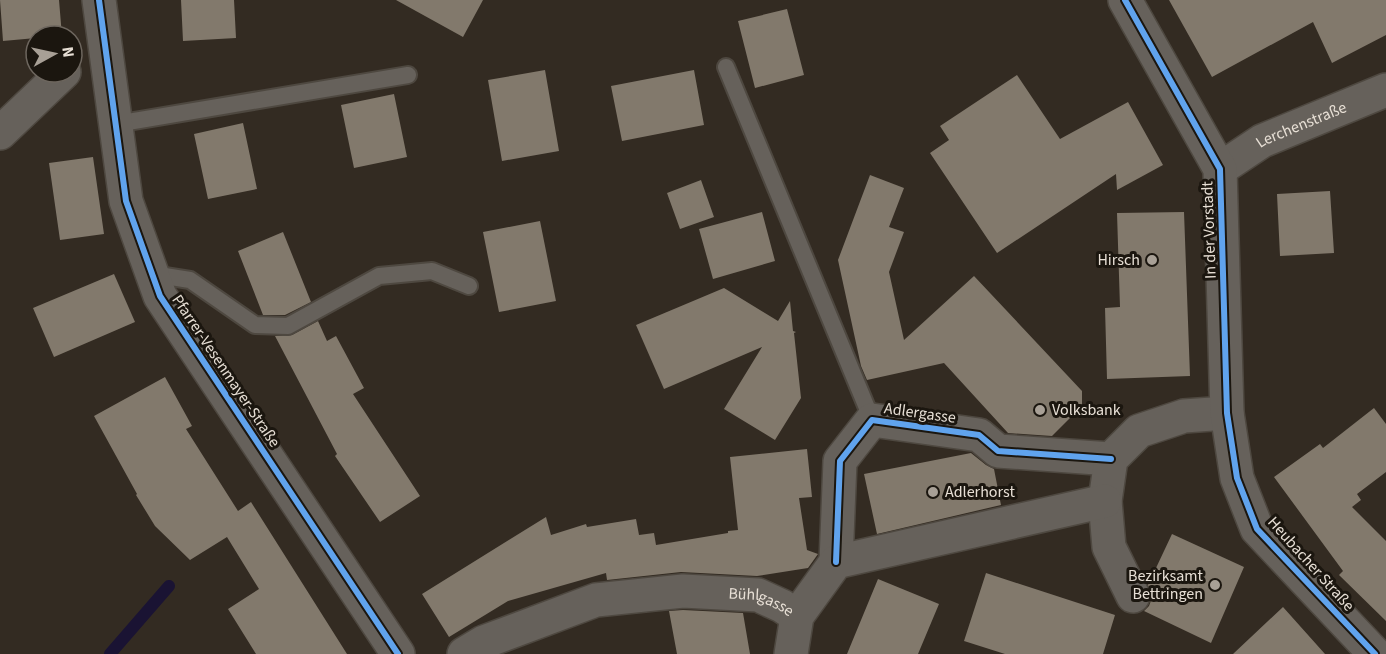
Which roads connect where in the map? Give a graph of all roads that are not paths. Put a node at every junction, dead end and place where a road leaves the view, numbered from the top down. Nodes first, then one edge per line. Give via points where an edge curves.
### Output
1 (99, 0) edge
2 (1125, 0) edge
3 (103, 35) junction
4 (84, 53) edge
5 (726, 66) dead end
6 (408, 75) dead end
7 (51, 84) edge
8 (1386, 90) edge
9 (116, 124) junction
10 (0, 133) edge
11 (1220, 169) junction
12 (152, 274) junction
13 (469, 286) dead end
14 (1227, 413) junction
15 (873, 420) junction
16 (1111, 459) junction
17 (1105, 501) junction
18 (836, 562) junction
19 (1133, 596) dead end
20 (796, 616) junction
21 (398, 654) edge
22 (464, 654) edge
23 (791, 654) edge
24 (1376, 654) edge

1 - 3 street, Pfarrer-Vesenmayer-Straße
2 - 11 street, In der Vorstadt
3 - 4 street
3 - 9 street, Pfarrer-Vesenmayer-Straße
5 - 15 lane, Adlergasse
6 - 9 lane
7 - 10 street
8 - 11 street, Lerchenstraße via 1262,141
9 - 12 street, Pfarrer-Vesenmayer-Straße via 126,201
11 - 14 street, In der Vorstadt
12 - 13 lane via 190,280 255,325 288,326 379,276 432,271
12 - 21 street, Pfarrer-Vesenmayer-Straße via 160,296
14 - 16 street via 1184,416 1139,431
14 - 24 street, Heubacher Straße via 1237,478 1257,529
15 - 16 street, Adlergasse via 979,435 998,451
15 - 18 street, Adlergasse via 840,461
16 - 17 street
17 - 18 street
17 - 19 street via 1109,547
18 - 20 street, Bühlgasse
20 - 22 street, Bühlgasse via 758,595 683,591 596,600 484,642
20 - 23 street

